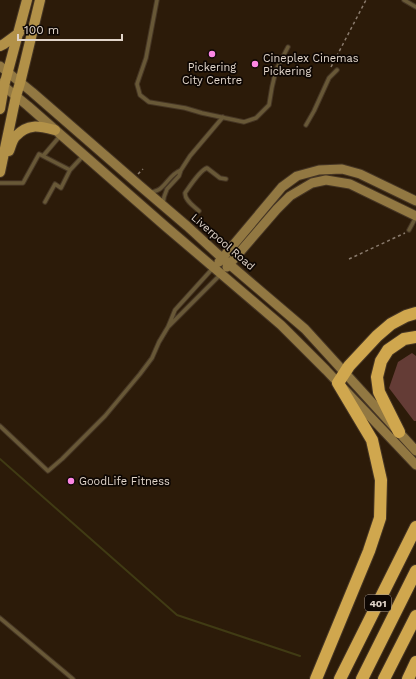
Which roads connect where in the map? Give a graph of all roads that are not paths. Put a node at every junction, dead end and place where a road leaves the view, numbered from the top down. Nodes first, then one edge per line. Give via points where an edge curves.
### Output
1 (27, 0) edge
2 (40, 0) edge
3 (157, 0) edge
4 (404, 0) edge
5 (416, 7) edge
6 (19, 33) junction
7 (0, 46) edge
8 (288, 47) dead end
9 (0, 66) edge
10 (336, 70) dead end
11 (8, 73) junction
12 (20, 83) junction
13 (2, 84) edge
14 (16, 96) junction
15 (0, 109) edge
16 (223, 117) junction
17 (306, 125) dead end
18 (58, 132) junction
19 (84, 155) junction
20 (43, 156) junction
21 (70, 170) junction
22 (181, 170) junction
23 (0, 171) edge
24 (226, 180) dead end
25 (0, 183) edge
26 (148, 193) junction
27 (416, 201) edge
28 (45, 202) dead end
29 (163, 206) junction
30 (199, 211) dead end
31 (416, 216) edge
32 (410, 230) road end
33 (226, 261) junction
34 (218, 271) junction
35 (416, 314) edge
36 (168, 327) junction
37 (416, 336) edge
38 (345, 372) junction
39 (338, 383) junction
40 (0, 426) edge
41 (399, 432) junction
42 (416, 451) edge
43 (416, 465) edge
44 (416, 527) edge
45 (416, 571) edge
46 (416, 616) edge
47 (0, 618) edge
48 (416, 662) edge
49 (73, 679) edge
50 (316, 679) edge
51 (340, 679) edge
52 (362, 679) edge
53 (384, 679) edge
54 (408, 679) edge

1 - 6 main road
2 - 12 main road
3 - 16 lane via 146,58 137,84 140,95 149,102
4 - 5 lane
6 - 7 main road
6 - 11 main road
8 - 16 lane via 276,70 269,105 256,118 244,122
9 - 11 main road, Liverpool Road
10 - 17 lane via 329,78
11 - 12 main road, Liverpool Road
11 - 13 main road
12 - 14 main road
12 - 26 main road, Liverpool Road
13 - 14 main road
13 - 15 main road
14 - 18 main road
14 - 23 main road
16 - 22 lane
18 - 19 main road
18 - 20 lane
18 - 23 main road via 32,126 19,133
19 - 21 lane
19 - 34 main road
20 - 21 lane
20 - 25 lane via 39,154 23,183
21 - 28 lane via 61,188 55,184
22 - 26 lane via 175,172 162,188
22 - 29 lane via 167,189
24 - 30 lane via 207,168 200,173 185,193 187,200
26 - 29 main road, Liverpool Road
27 - 33 main road via 360,174 342,169 319,170 297,176 282,187
29 - 33 main road, Liverpool Road
31 - 32 lane
31 - 33 main road via 350,184 326,180 312,183 290,196
33 - 34 main road
33 - 38 main road, Liverpool Road via 305,329
34 - 36 lane
34 - 36 lane via 174,310
34 - 39 main road via 281,324
35 - 38 highway via 391,324
36 - 40 lane via 152,358 128,389 100,421 48,471
37 - 41 highway via 404,339 388,350 381,361 377,377 379,392
38 - 39 highway
38 - 41 main road, Liverpool Road
39 - 43 main road
39 - 50 highway via 372,440 382,480 380,518
41 - 42 main road, Liverpool Road
44 - 51 highway, 401
45 - 52 highway, 401
46 - 53 highway
47 - 49 lane
48 - 54 highway

